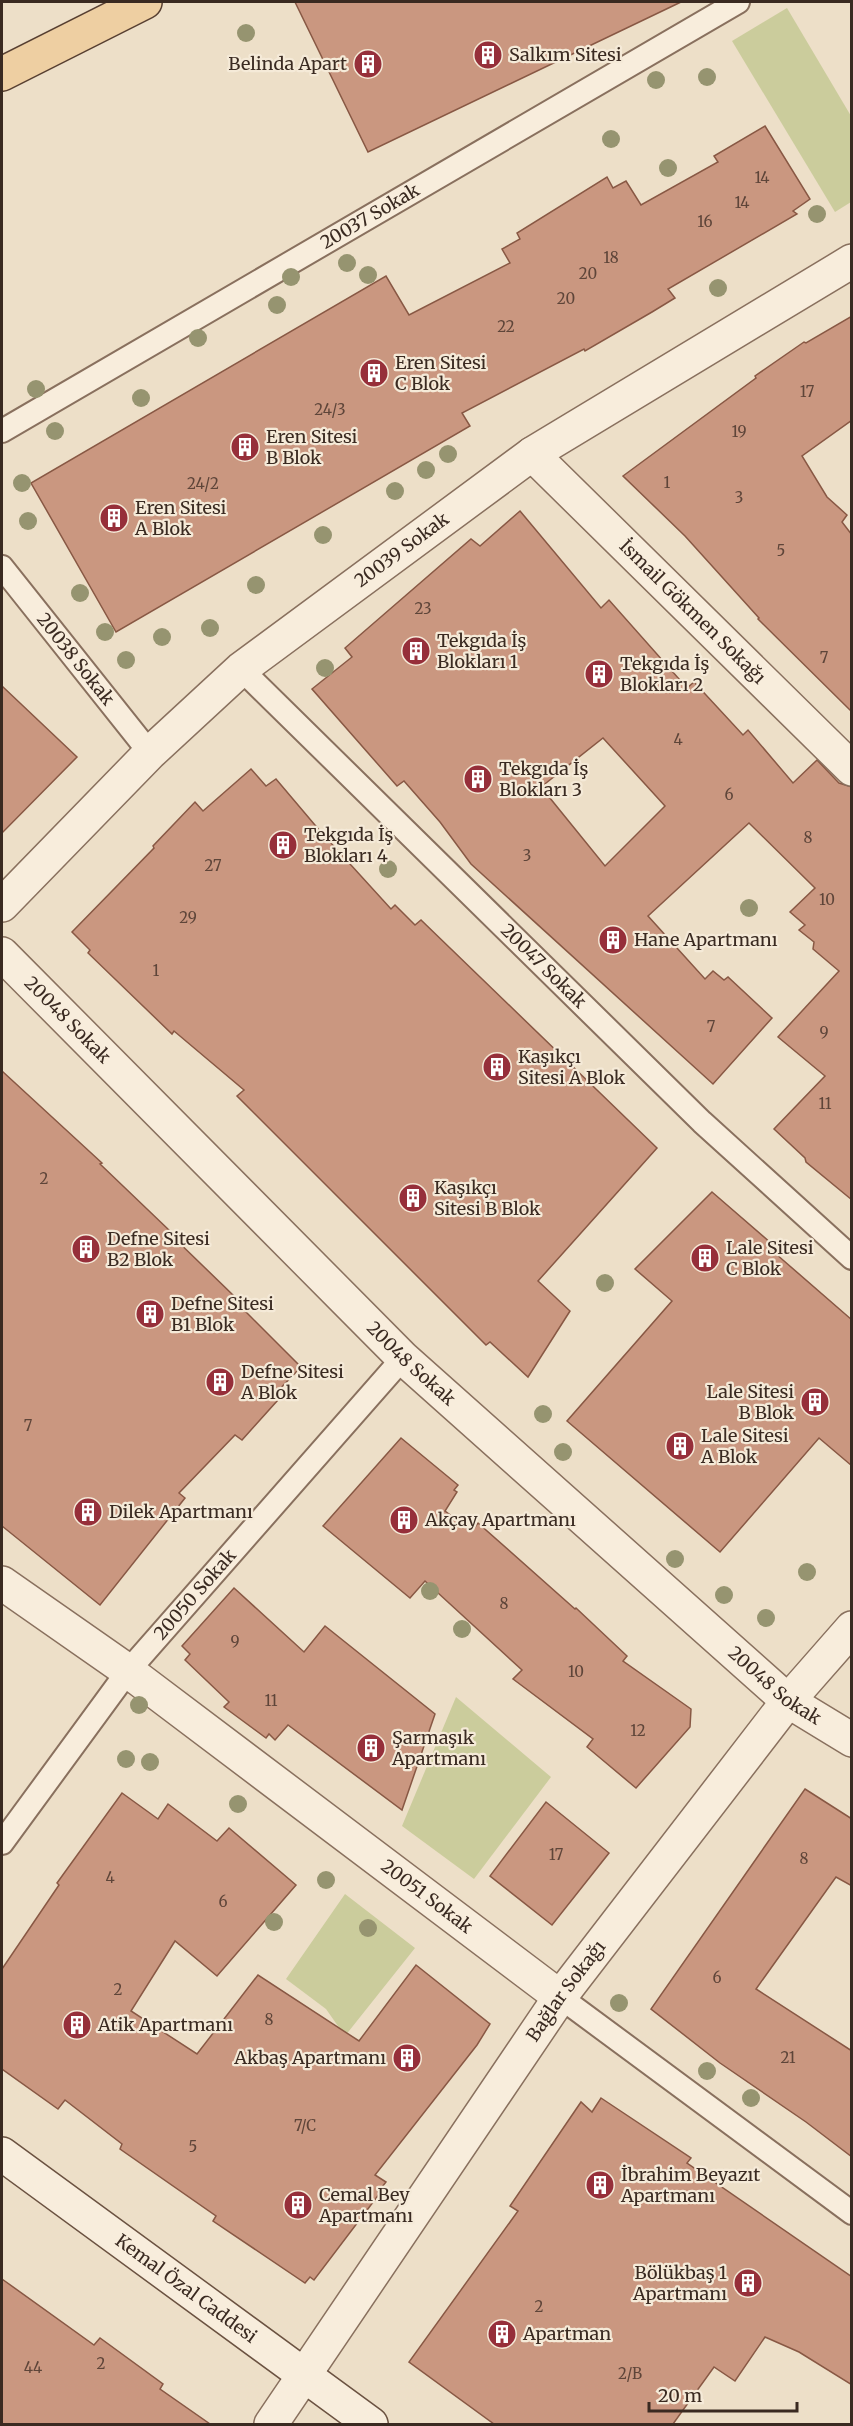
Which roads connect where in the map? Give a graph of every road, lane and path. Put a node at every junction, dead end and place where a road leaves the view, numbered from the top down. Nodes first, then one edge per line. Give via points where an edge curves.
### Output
1 (145, 2) edge
2 (738, 2) edge
3 (2, 74) edge
4 (852, 261) edge
5 (2, 431) edge
6 (532, 454) junction
7 (2, 567) edge
8 (241, 669) junction
9 (150, 753) junction
10 (852, 769) edge
11 (2, 905) edge
12 (2, 954) edge
13 (852, 1258) edge
14 (403, 1358) junction
15 (2, 1582) edge
16 (852, 1628) edge
17 (128, 1671) junction
18 (788, 1701) junction
19 (852, 1740) edge
20 (2, 1844) edge
21 (560, 1997) junction
22 (2, 2154) edge
23 (852, 2213) edge
24 (305, 2375) junction
25 (271, 2424) edge
26 (371, 2424) edge

1 - 3 main road
2 - 5 lane, 20037 Sokak
4 - 6 street, 20039 Sokak
6 - 8 street, 20039 Sokak
6 - 10 street, İsmail Gökmen Sokağı
7 - 9 lane, 20038 Sokak
8 - 9 street, 20039 Sokak
8 - 13 lane, 20047 Sokak via 702,1122
9 - 11 street, 20039 Sokak
12 - 14 street, 20048 Sokak
14 - 17 lane, 20050 Sokak
14 - 18 street, 20048 Sokak
15 - 17 street, 20051 Sokak
16 - 18 street, Bağlar Sokağı
17 - 20 lane, 20050 Sokak
17 - 21 street, 20051 Sokak
18 - 19 street, 20048 Sokak
18 - 21 street, Bağlar Sokağı
21 - 23 lane, 20051 Sokak
21 - 24 street, Bağlar Sokağı
22 - 24 street, Kemal Özal Caddesi
24 - 25 street, Bağlar Sokağı
24 - 26 street, Kemal Özal Caddesi

